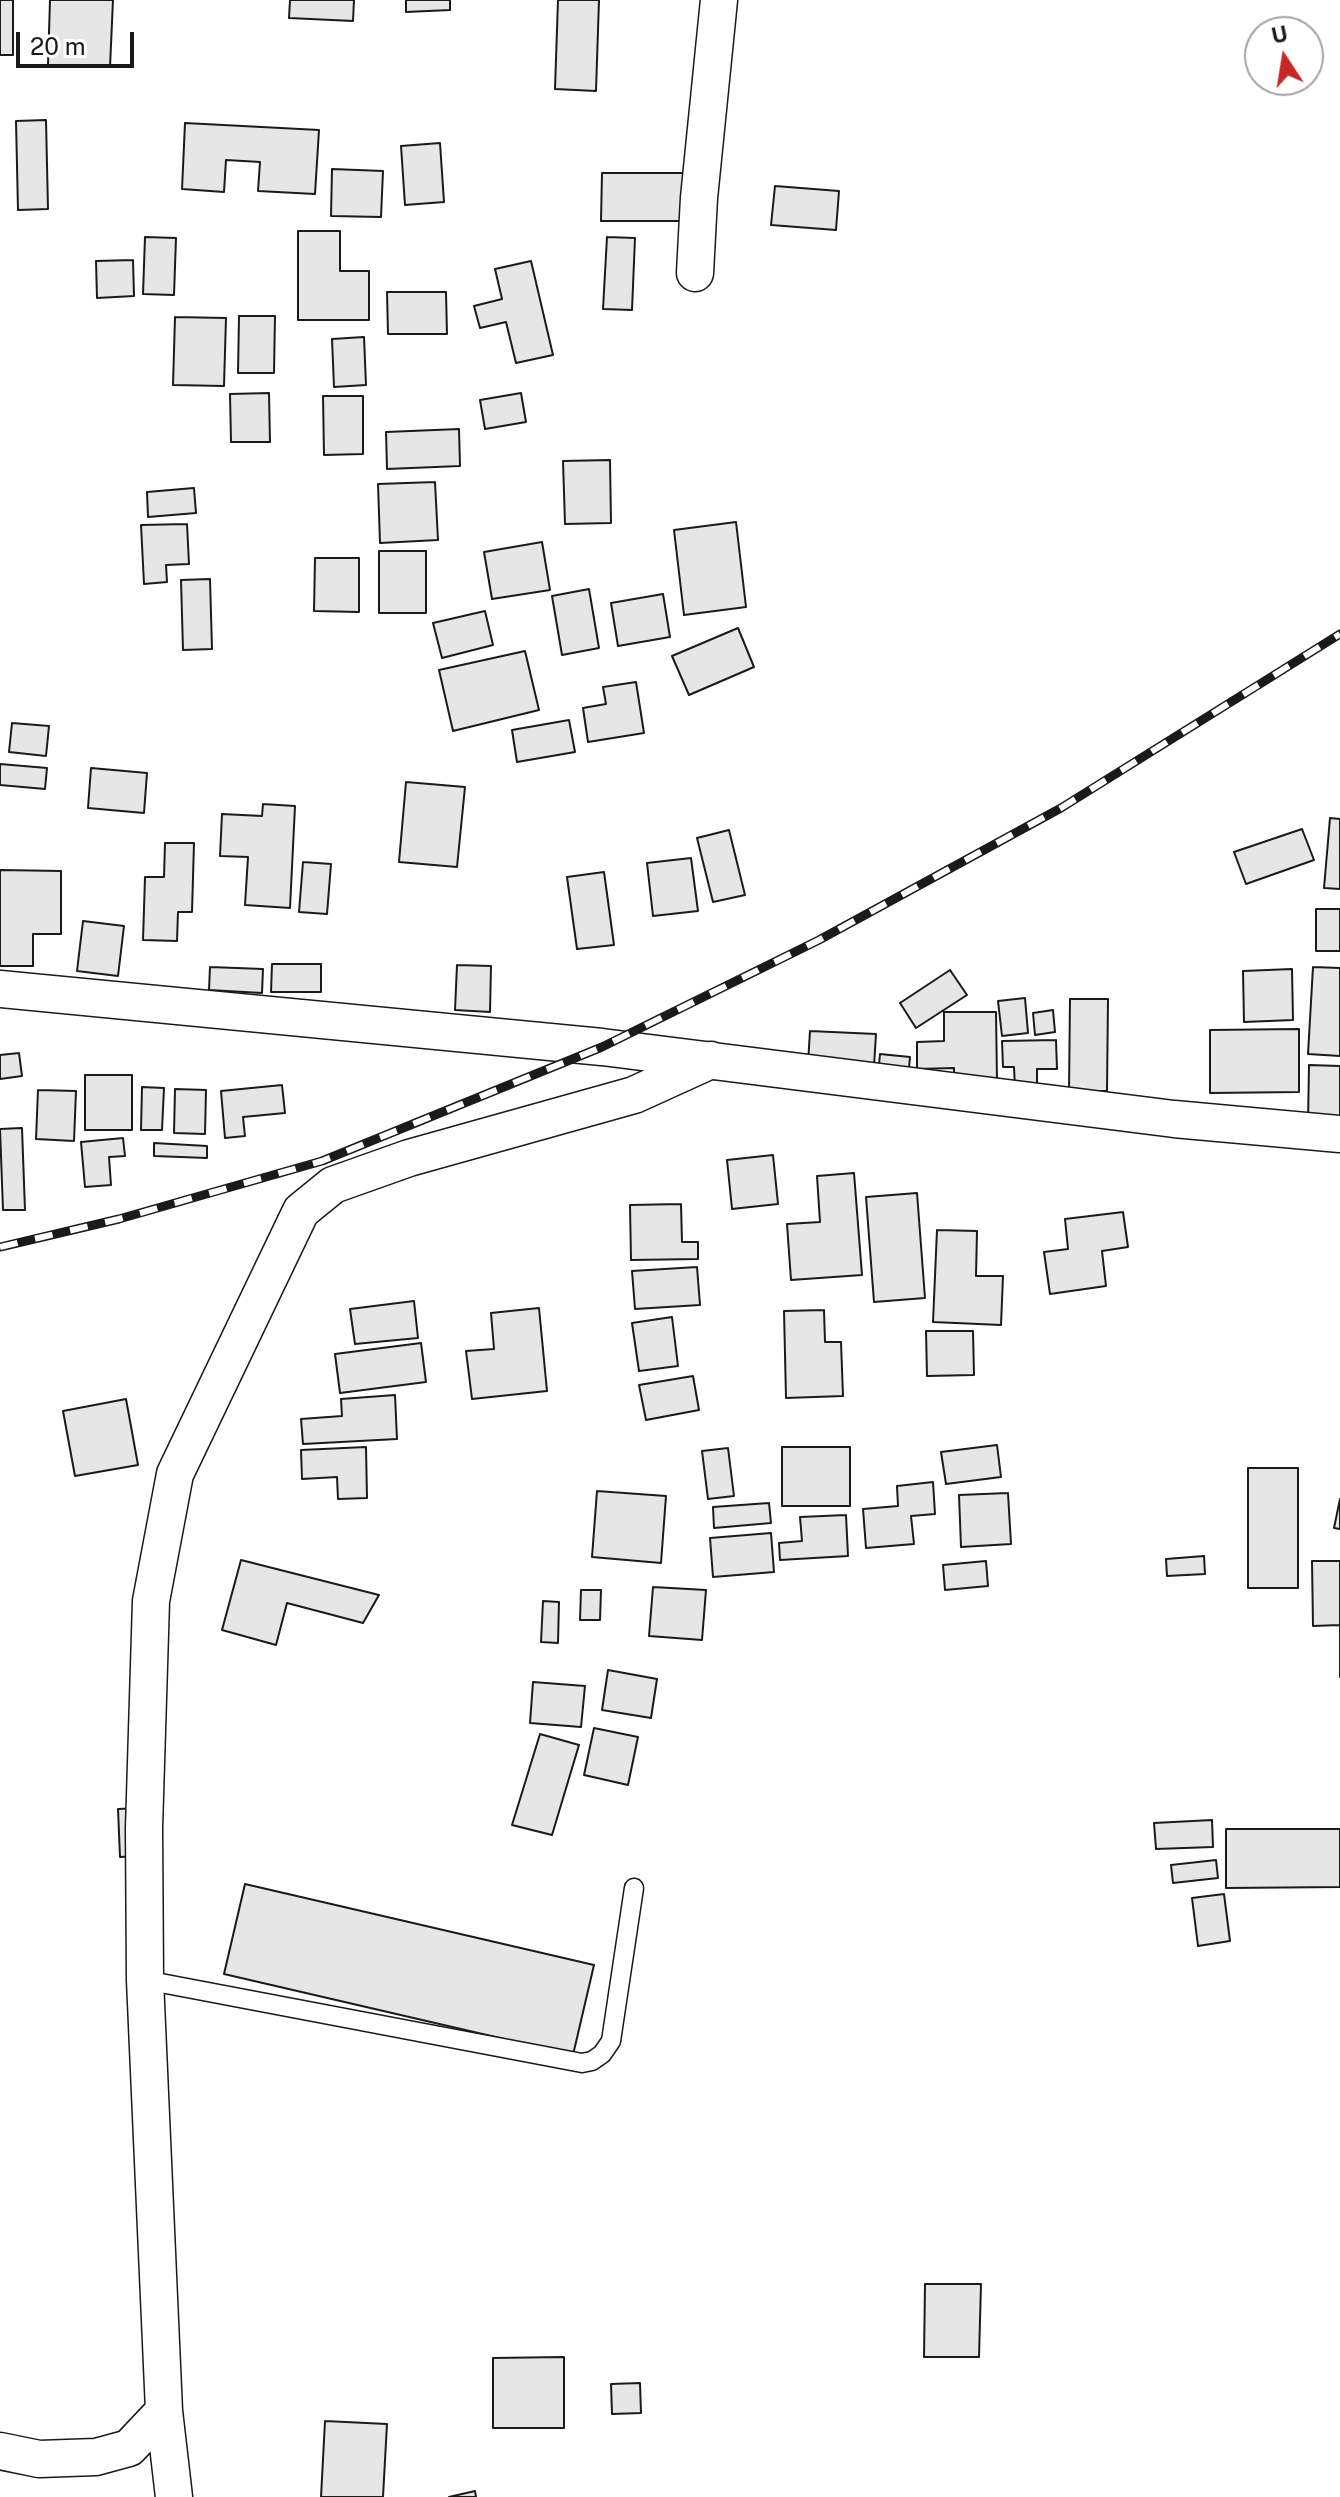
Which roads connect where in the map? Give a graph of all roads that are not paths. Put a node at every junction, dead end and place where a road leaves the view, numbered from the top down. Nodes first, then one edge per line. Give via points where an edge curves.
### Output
1 (719, 0) edge
2 (695, 273) dead end
3 (0, 989) edge
4 (711, 1060) junction
5 (1340, 1134) edge
6 (634, 1888) dead end
7 (145, 1980) junction
8 (164, 2411) junction
9 (0, 2451) edge
10 (174, 2497) edge

1 - 2 street
3 - 4 street
4 - 5 street via 1174,1119
4 - 7 street via 634,1095 409,1158 333,1185 301,1211 175,1474 151,1601
6 - 7 lane via 611,2041 602,2054 582,2063
7 - 8 street
8 - 9 street via 129,2448 96,2457 39,2459
8 - 10 street

